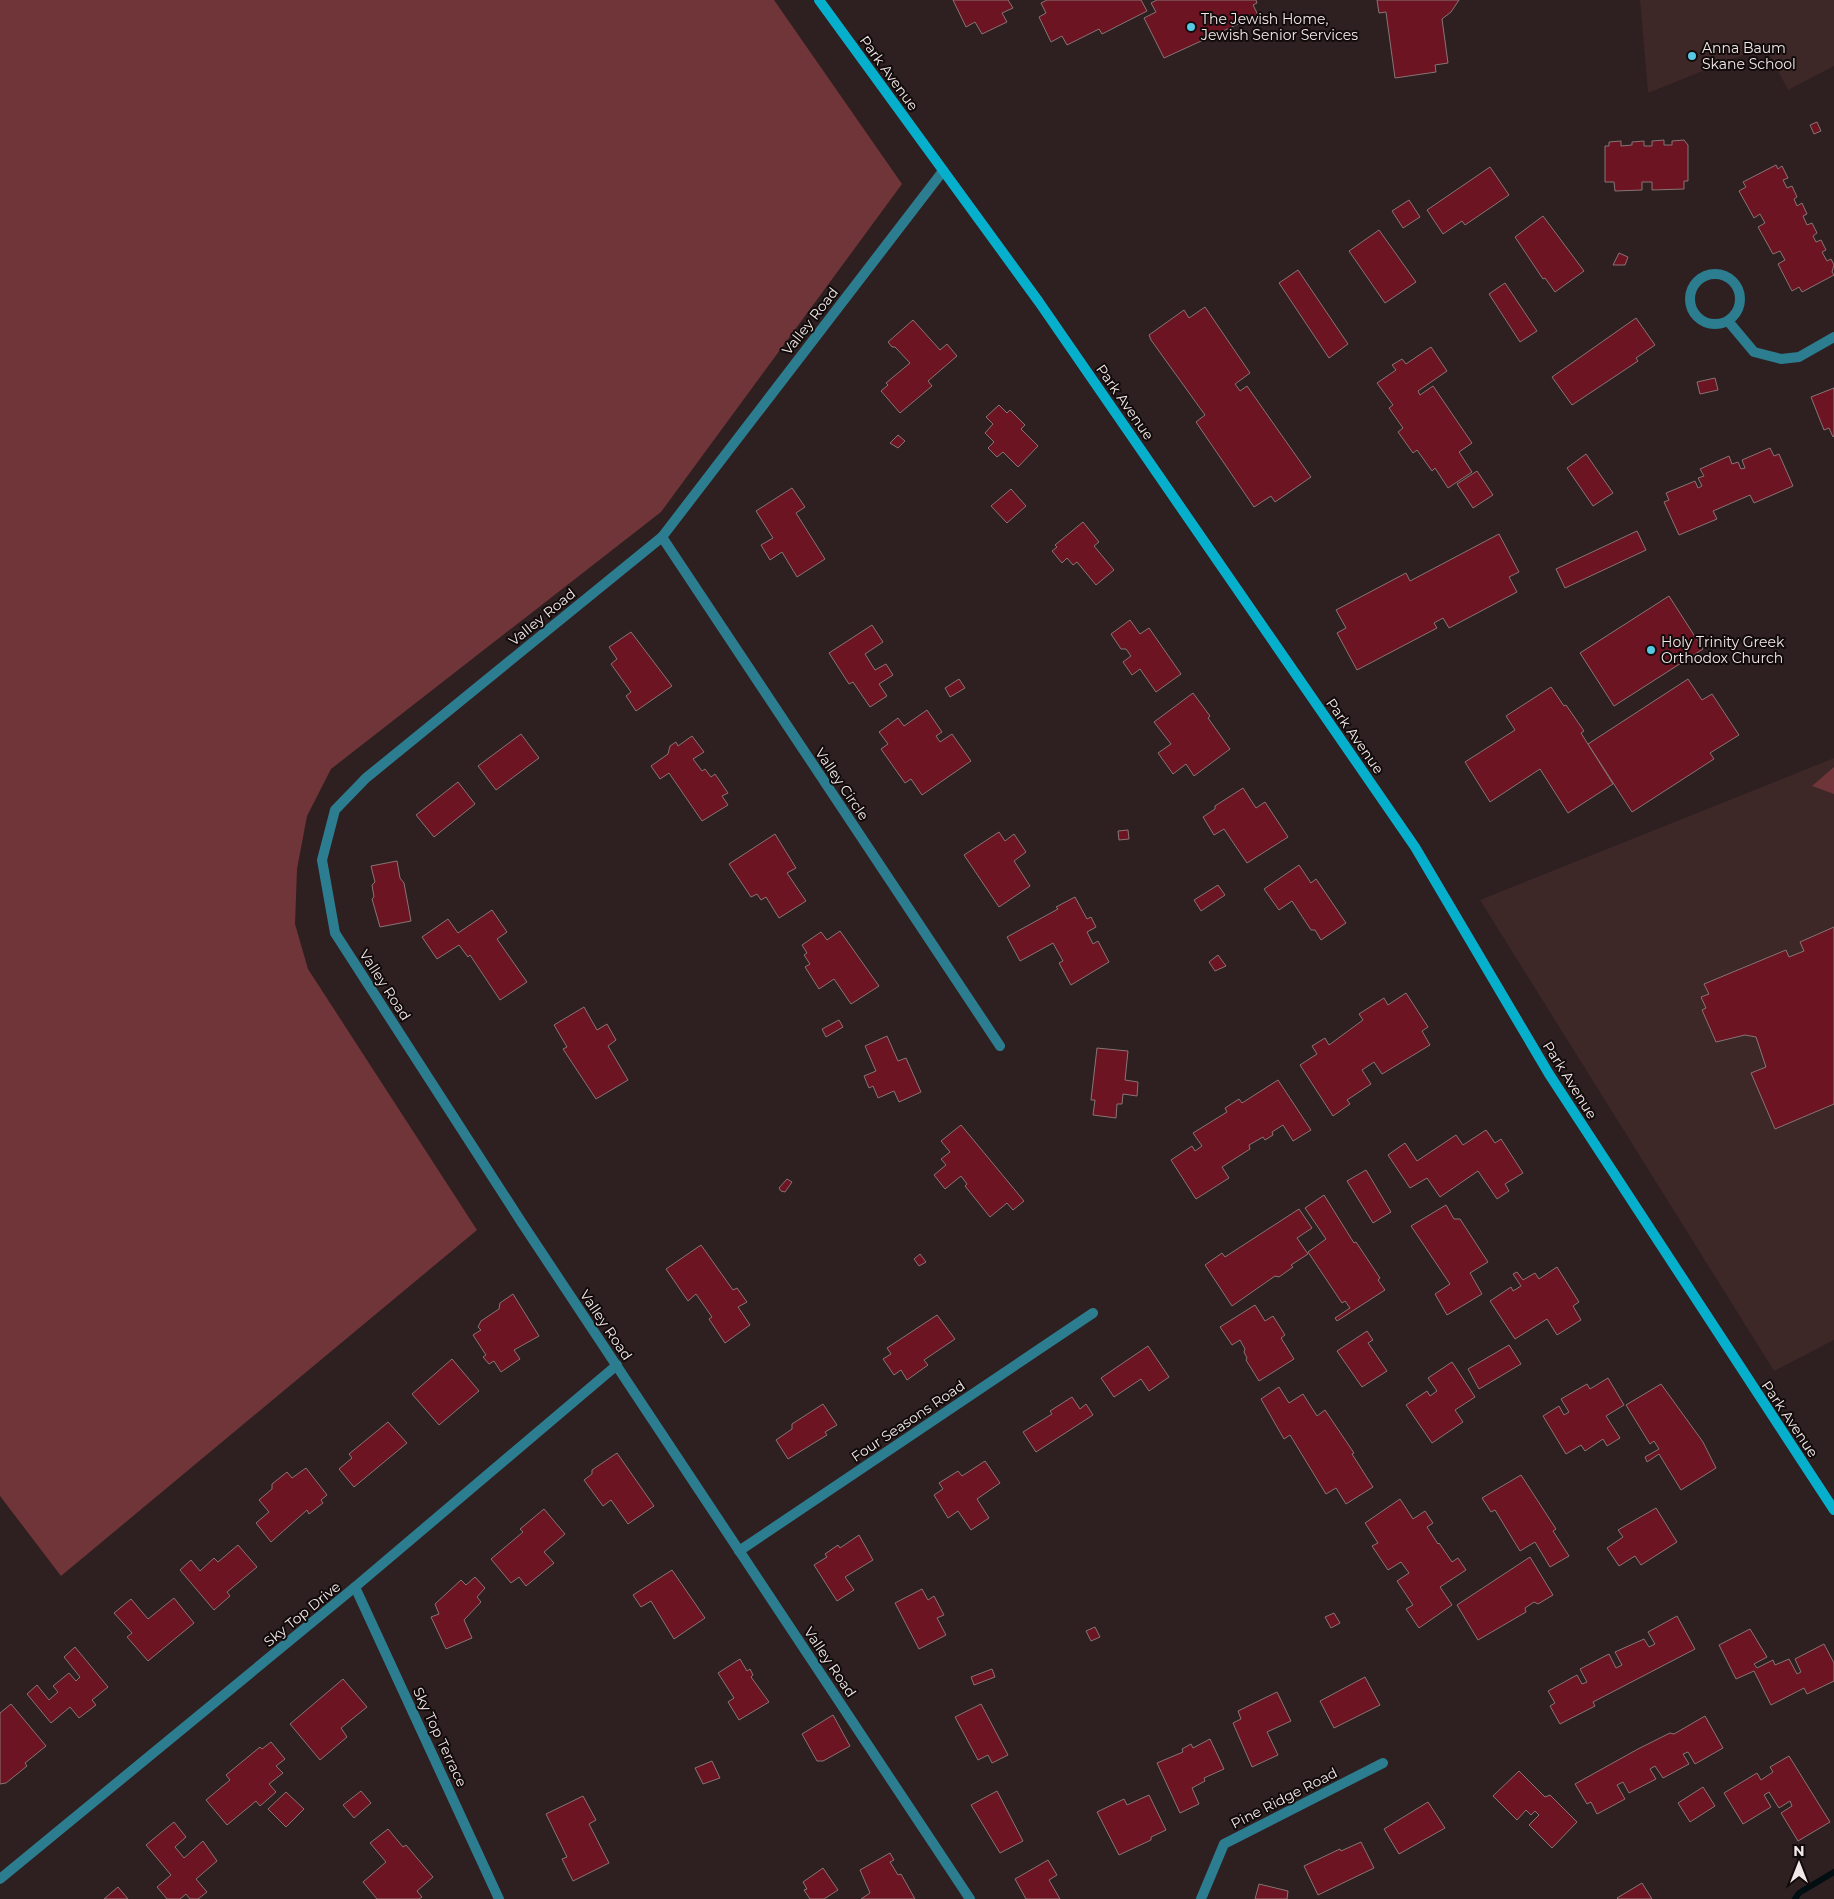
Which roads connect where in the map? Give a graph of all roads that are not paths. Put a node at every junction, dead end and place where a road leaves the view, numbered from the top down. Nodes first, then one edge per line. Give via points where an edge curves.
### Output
1 (819, 0) edge
2 (943, 171) junction
3 (1728, 321) junction
4 (1834, 337) edge
5 (662, 537) junction
6 (1000, 1046) dead end
7 (1092, 1312) dead end
8 (617, 1366) junction
9 (1834, 1510) edge
10 (740, 1551) junction
11 (355, 1587) junction
12 (1383, 1763) dead end
13 (0, 1879) edge
14 (499, 1899) edge
15 (970, 1899) edge
16 (1200, 1899) edge

1 - 2 main road, Park Avenue
2 - 5 street, Valley Road
2 - 9 main road, Park Avenue via 1039,302 1415,847 1549,1074
3 - 3 street via 1738,310 1737,286 1725,276 1703,276 1690,294 1691,310 1696,317 1711,325
3 - 4 street via 1754,352 1781,359 1799,357
5 - 6 street, Valley Circle
5 - 8 street, Valley Road via 366,778 335,810 322,860 335,933
7 - 10 street, Four Seasons Road
8 - 10 street, Valley Road
8 - 11 street, Sky Top Drive
10 - 15 street, Valley Road
11 - 13 street, Sky Top Drive
11 - 14 street, Sky Top Terrace
12 - 16 street, Pine Ridge Road via 1224,1844

